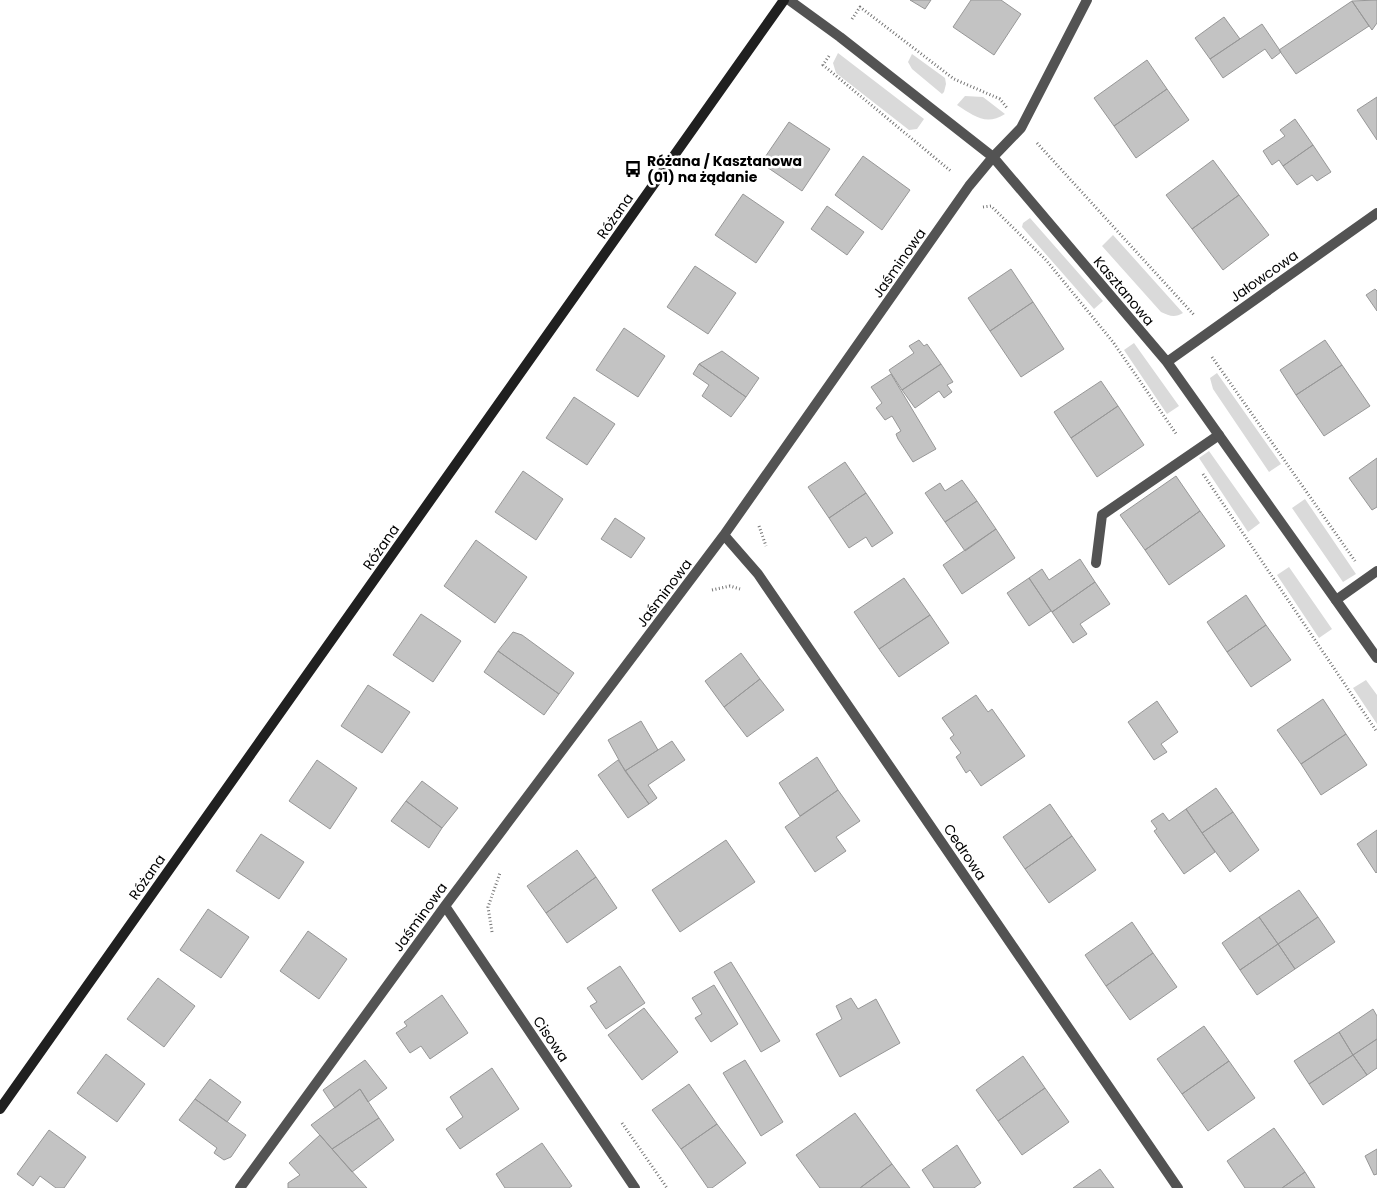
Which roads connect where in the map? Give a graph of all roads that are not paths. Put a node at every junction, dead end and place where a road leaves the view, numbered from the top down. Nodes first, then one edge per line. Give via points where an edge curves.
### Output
1 (784, 0) edge
2 (789, 0) edge
3 (1087, 0) edge
4 (993, 157) junction
5 (1377, 213) edge
6 (1167, 362) junction
7 (1218, 435) junction
8 (724, 535) junction
9 (1096, 563) dead end
10 (1377, 571) edge
11 (1336, 600) junction
12 (1377, 658) edge
13 (445, 906) junction
14 (0, 1109) edge
15 (240, 1188) edge
16 (635, 1188) edge
17 (1178, 1188) edge

1 - 14 street, Różana
2 - 4 street, Kasztanowa
3 - 4 street, Jaśminowa via 1021,128
4 - 6 street, Kasztanowa
4 - 8 street, Jaśminowa
5 - 6 street, Jałowcowa
6 - 7 street, Kasztanowa
7 - 9 street via 1102,515
7 - 11 street, Kasztanowa
8 - 13 street, Jaśminowa
8 - 17 street, Cedrowa via 758,574
10 - 11 street
11 - 12 street, Kasztanowa
13 - 15 street, Jaśminowa
13 - 16 street, Cisowa

